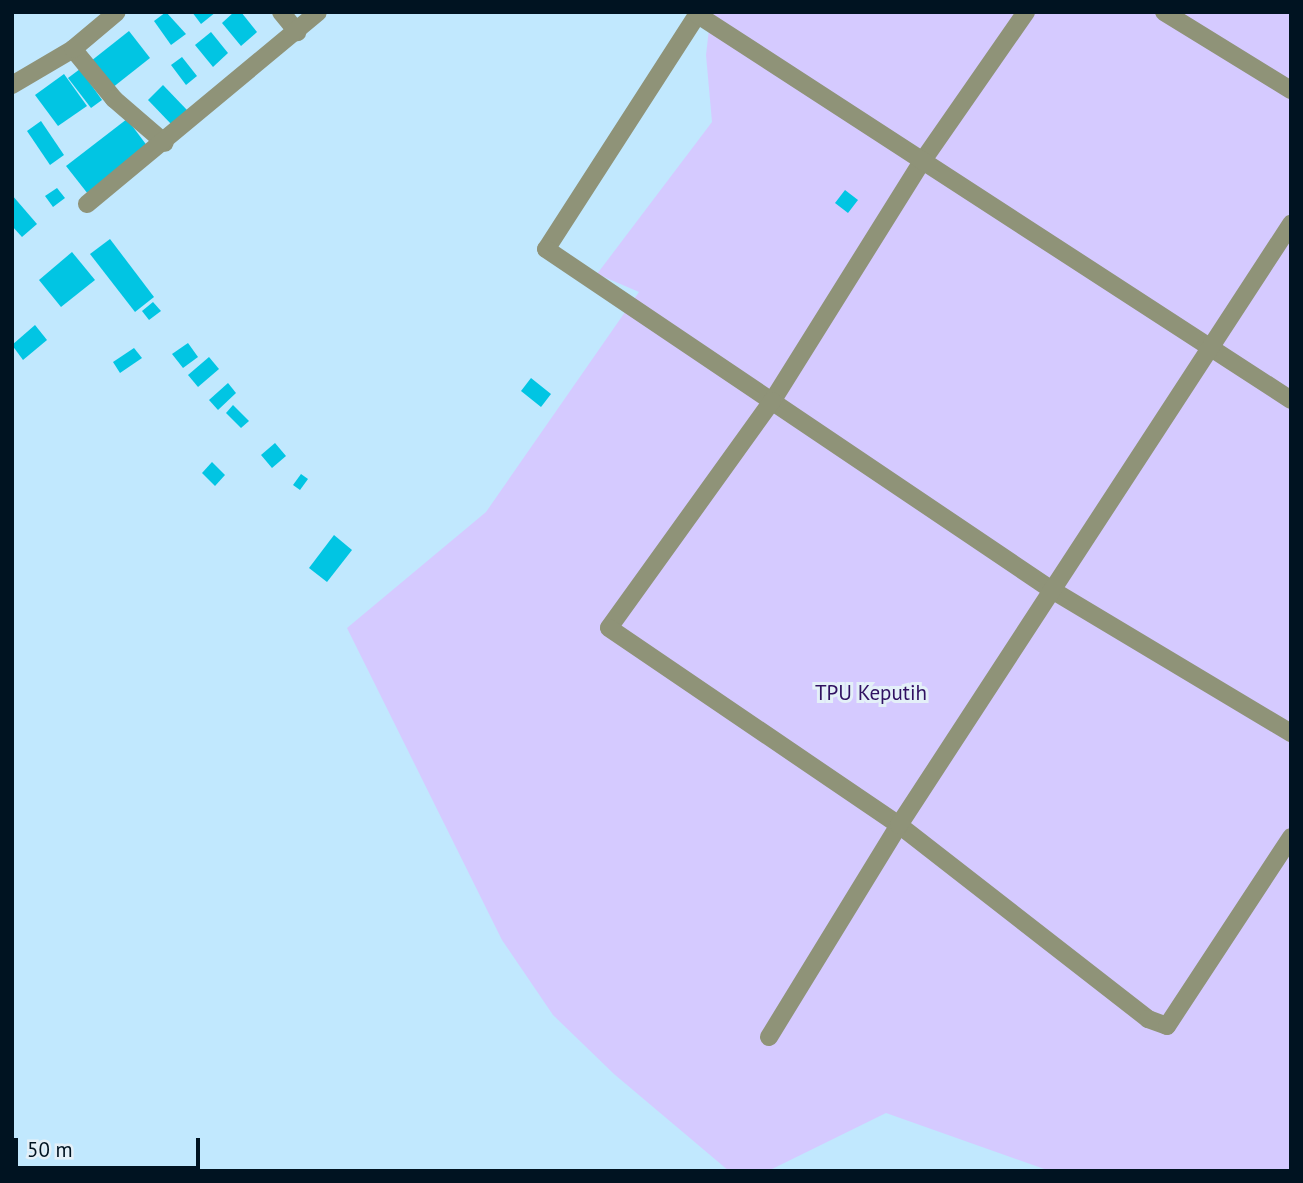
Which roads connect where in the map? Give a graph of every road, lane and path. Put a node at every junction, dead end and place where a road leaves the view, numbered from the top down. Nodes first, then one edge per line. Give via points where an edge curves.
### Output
1 (117, 12) edge
2 (281, 12) edge
3 (318, 12) edge
4 (1026, 12) edge
5 (1164, 12) edge
6 (699, 14) edge
7 (297, 32) junction
8 (73, 49) junction
9 (12, 85) edge
10 (1291, 90) edge
11 (165, 143) junction
12 (921, 163) junction
13 (87, 204) dead end
14 (1291, 224) edge
15 (1208, 346) junction
16 (1291, 400) edge
17 (772, 401) junction
18 (1052, 590) junction
19 (1291, 733) edge
20 (899, 825) junction
21 (1291, 836) edge
22 (769, 1037) dead end

1 - 8 street
2 - 7 street
3 - 7 street
4 - 12 street
5 - 10 street
6 - 12 street
6 - 17 street via 546,249
7 - 11 street
8 - 9 street
8 - 11 street via 114,99
11 - 13 street
12 - 15 street
12 - 17 street
14 - 15 street
15 - 16 street
15 - 18 street
17 - 18 street
17 - 20 street via 609,628
18 - 19 street
18 - 20 street
20 - 21 street via 1148,1019 1167,1026
20 - 22 street

